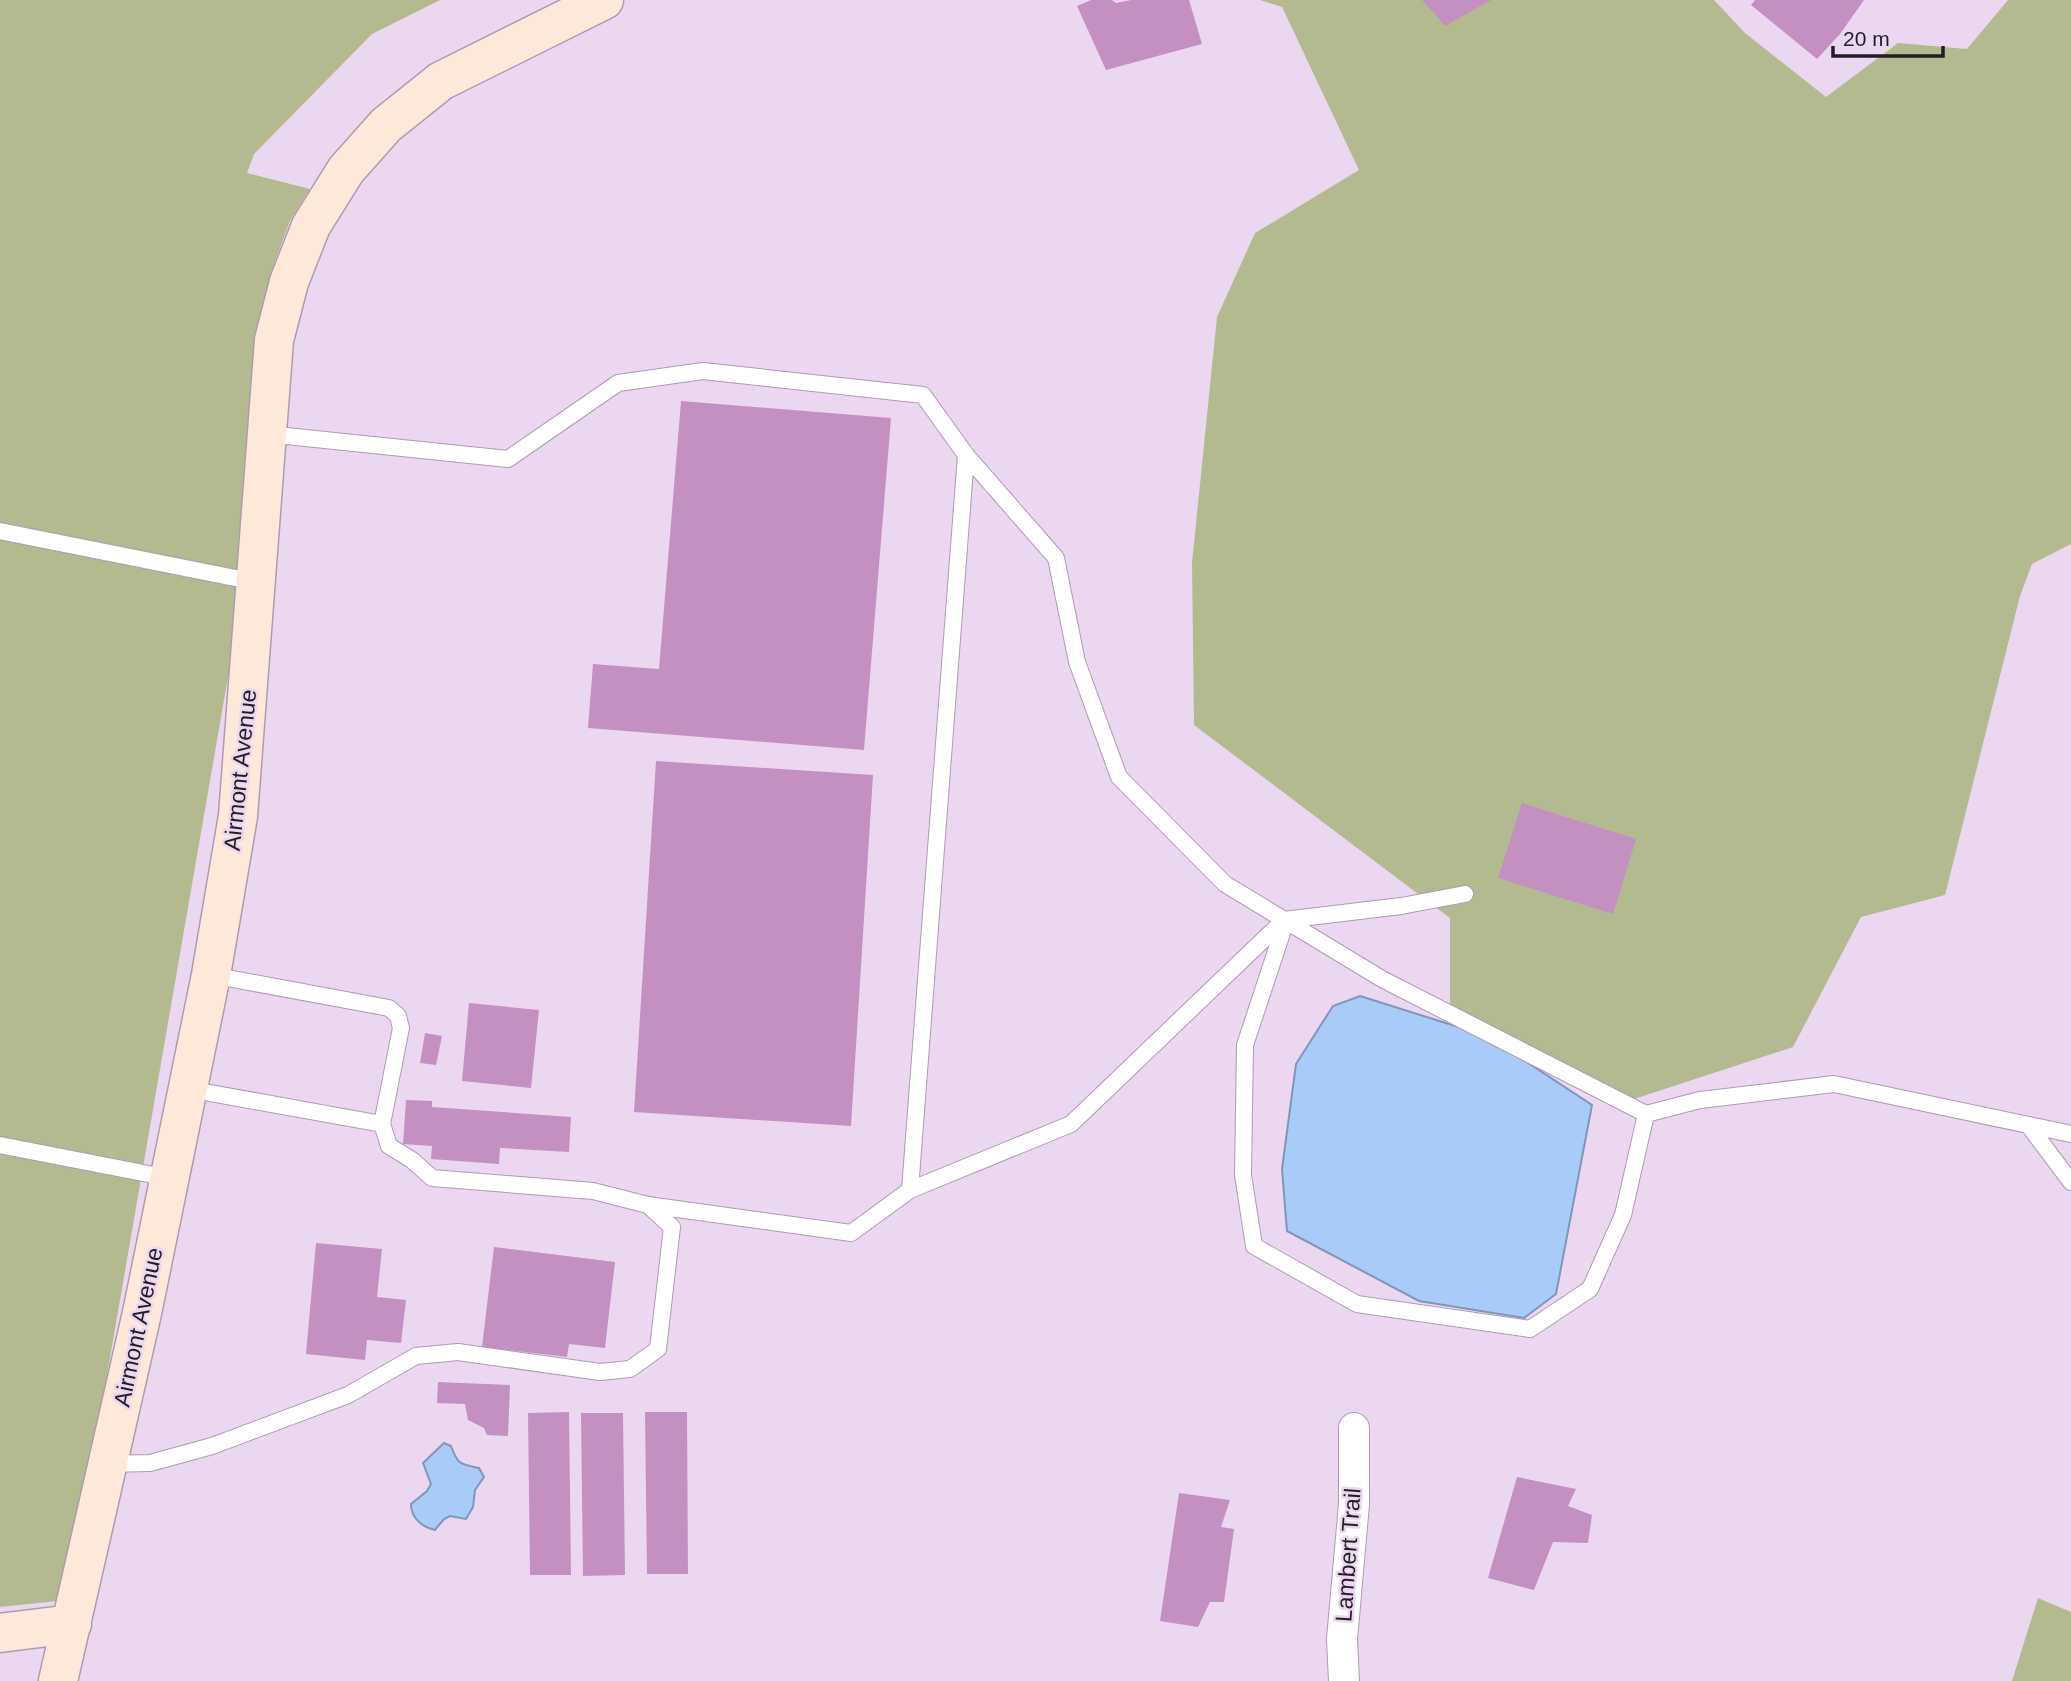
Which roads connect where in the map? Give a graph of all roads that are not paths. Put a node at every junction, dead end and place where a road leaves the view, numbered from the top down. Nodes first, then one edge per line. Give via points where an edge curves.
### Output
1 (604, 0) edge
2 (267, 434) junction
3 (966, 456) junction
4 (0, 531) edge
5 (256, 582) junction
6 (1465, 894) dead end
7 (1285, 920) junction
8 (211, 975) junction
9 (188, 1089) junction
10 (1646, 1114) junction
11 (382, 1124) junction
12 (2029, 1126) junction
13 (2071, 1134) edge
14 (0, 1145) edge
15 (170, 1178) junction
16 (2071, 1182) edge
17 (910, 1190) junction
18 (648, 1205) junction
19 (1354, 1428) dead end
20 (108, 1464) junction
21 (72, 1624) junction
22 (0, 1633) edge
23 (58, 1681) edge
24 (1344, 1681) edge

1 - 2 street, Airmont Avenue via 441,81 386,125 346,170 311,226 289,282 274,340
2 - 3 lane via 508,459 618,383 703,371 923,395
2 - 5 street, Airmont Avenue
3 - 7 lane via 1056,558 1077,662 1119,777 1224,884
3 - 17 lane
4 - 5 lane
5 - 8 street, Airmont Avenue via 238,816
6 - 7 lane
7 - 10 lane via 1382,979
7 - 10 lane via 1245,1045 1242,1175 1254,1246 1357,1304 1530,1329 1590,1289 1623,1215
7 - 17 lane via 1072,1124
8 - 9 street, Airmont Avenue
8 - 11 lane via 389,1008 398,1016 401,1028
9 - 11 lane
9 - 15 street, Airmont Avenue
10 - 12 lane via 1700,1100 1835,1084
11 - 18 lane via 389,1146 432,1178 593,1191
12 - 13 lane
12 - 16 lane
14 - 15 lane
15 - 20 street, Airmont Avenue
17 - 18 lane via 851,1233
18 - 20 lane via 672,1227 658,1349 630,1369 600,1372 458,1352 416,1356 348,1395 212,1446 150,1463
19 - 24 street, Lambert Trail via 1354,1504 1342,1639
20 - 21 street, Airmont Avenue
21 - 22 street
21 - 23 street, Airmont Avenue

